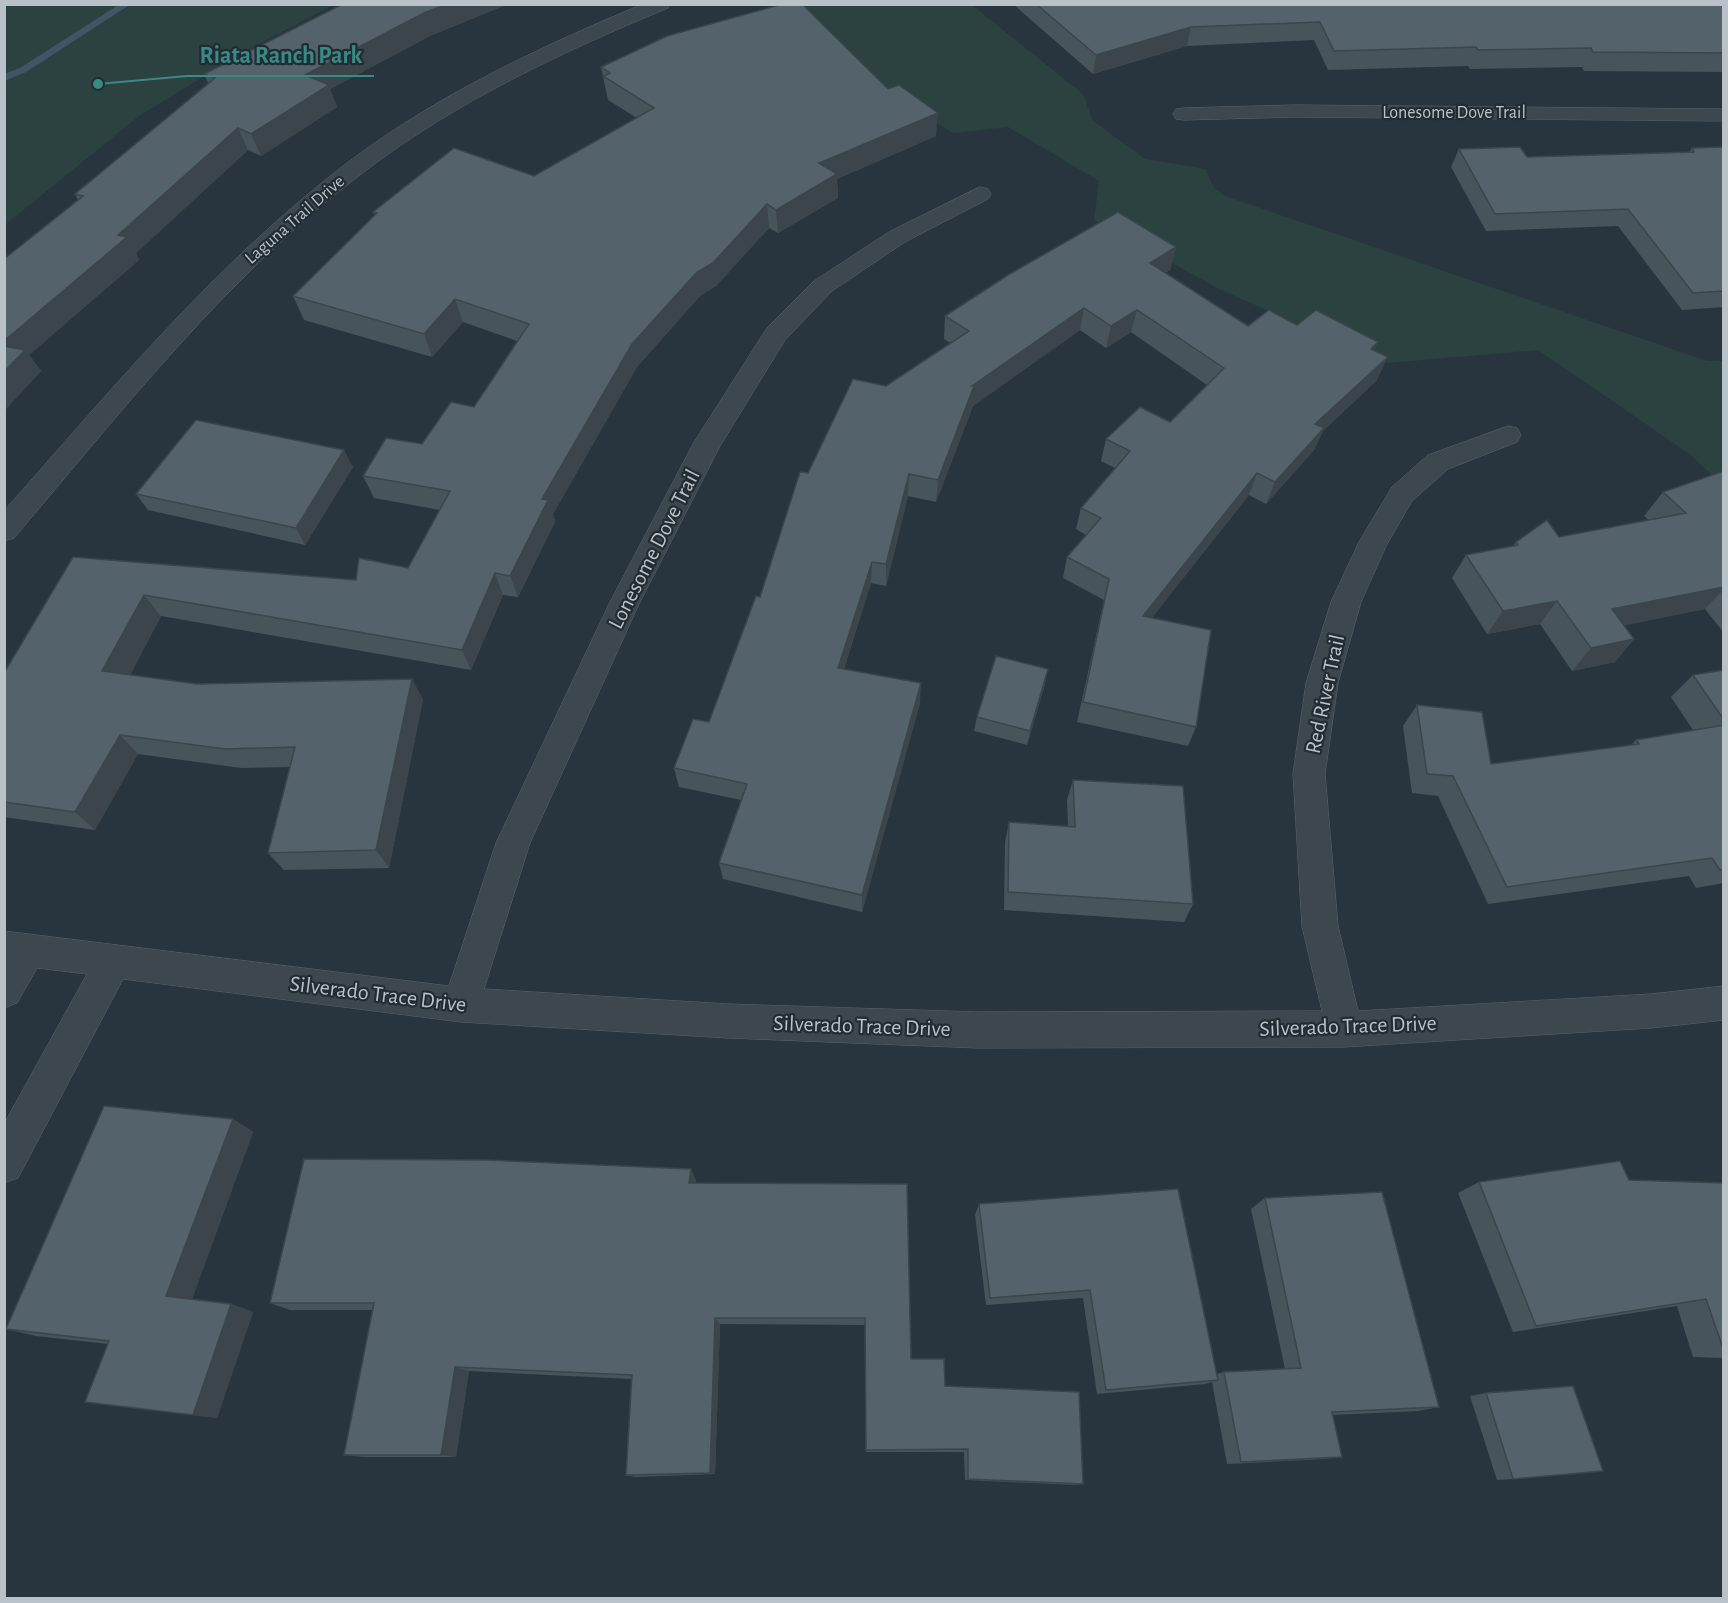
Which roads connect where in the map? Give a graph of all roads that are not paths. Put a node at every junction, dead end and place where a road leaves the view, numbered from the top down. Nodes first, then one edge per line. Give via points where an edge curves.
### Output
1 (661, 4) edge
2 (1184, 114) dead end
3 (1724, 115) edge
4 (980, 194) dead end
5 (1508, 435) dead end
6 (4, 531) edge
7 (16, 948) edge
8 (114, 960) junction
9 (4, 991) edge
10 (1724, 1003) edge
11 (461, 1005) junction
12 (1344, 1029) junction
13 (4, 1164) edge

1 - 6 street, Laguna Trail Drive via 509,73 418,123 318,196 215,291
2 - 3 street, Lonesome Dove Trail via 1307,111
4 - 11 street, Lonesome Dove Trail via 897,237 823,286 776,334 707,444 619,615 513,843
5 - 12 street, Red River Trail via 1438,462 1402,494 1373,542 1346,602 1322,683 1309,774 1320,926
7 - 8 street, Silverado Trace Drive
7 - 9 street
8 - 11 street, Silverado Trace Drive
8 - 13 street
10 - 12 street, Silverado Trace Drive
11 - 12 street, Silverado Trace Drive via 728,1021 977,1030

